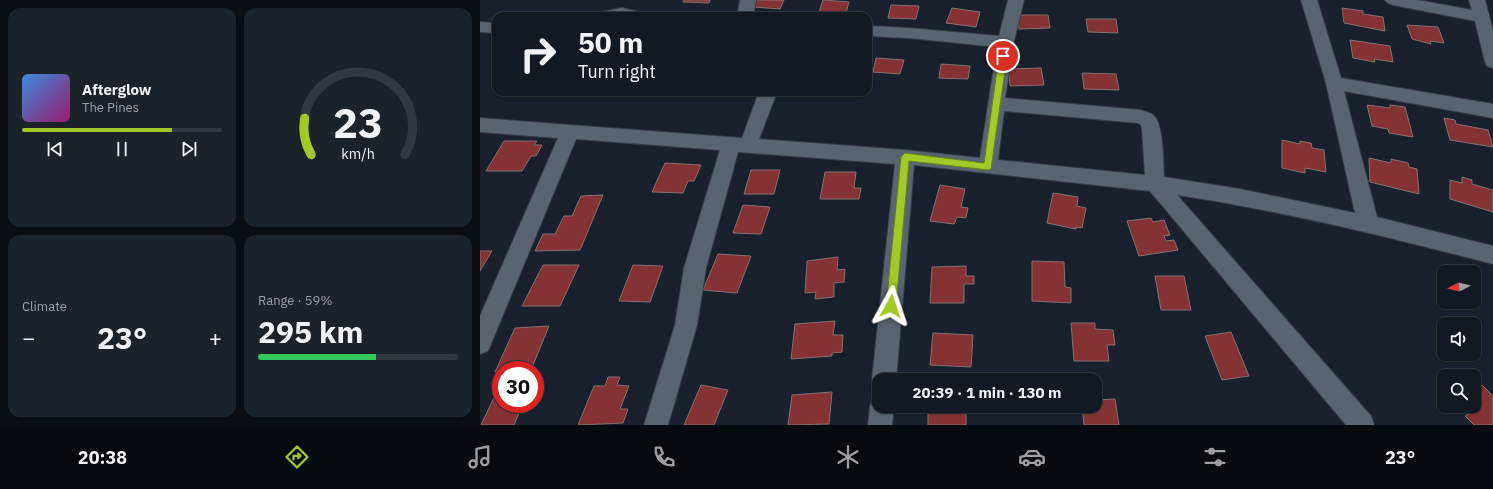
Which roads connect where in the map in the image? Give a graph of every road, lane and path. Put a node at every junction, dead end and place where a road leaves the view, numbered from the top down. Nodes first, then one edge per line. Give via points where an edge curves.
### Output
1 (748, 0) edge
2 (1016, 0) edge
3 (1309, 0) edge
4 (1393, 0) edge
5 (1477, 0) edge
6 (745, 12) edge
7 (1480, 17) junction
8 (480, 27) edge
9 (492, 28) edge
10 (872, 31) edge
11 (1005, 42) junction
12 (1493, 62) edge
13 (1334, 83) junction
14 (766, 96) edge
15 (996, 104) junction
16 (1493, 111) edge
17 (480, 125) edge
18 (570, 131) junction
19 (739, 145) junction
20 (905, 157) junction
21 (988, 167) junction
22 (1155, 184) junction
23 (1368, 223) junction
24 (1493, 255) edge
25 (480, 343) edge
26 (885, 373) edge
27 (881, 413) edge
28 (656, 425) edge
29 (880, 425) edge
30 (1362, 425) edge

1 - 6 street
2 - 11 street
3 - 13 street
4 - 7 street
5 - 7 street
7 - 12 street
8 - 9 street
10 - 11 street
11 - 15 street
13 - 16 street
13 - 23 street
14 - 19 street
15 - 21 street
15 - 22 street via 1141,117 1147,120 1150,124
17 - 18 street
18 - 19 street
18 - 25 street
19 - 20 street
19 - 28 street via 696,263 686,325
20 - 21 street
20 - 26 street
21 - 22 street
22 - 23 street via 1244,197
22 - 30 street
23 - 24 street
27 - 29 street

